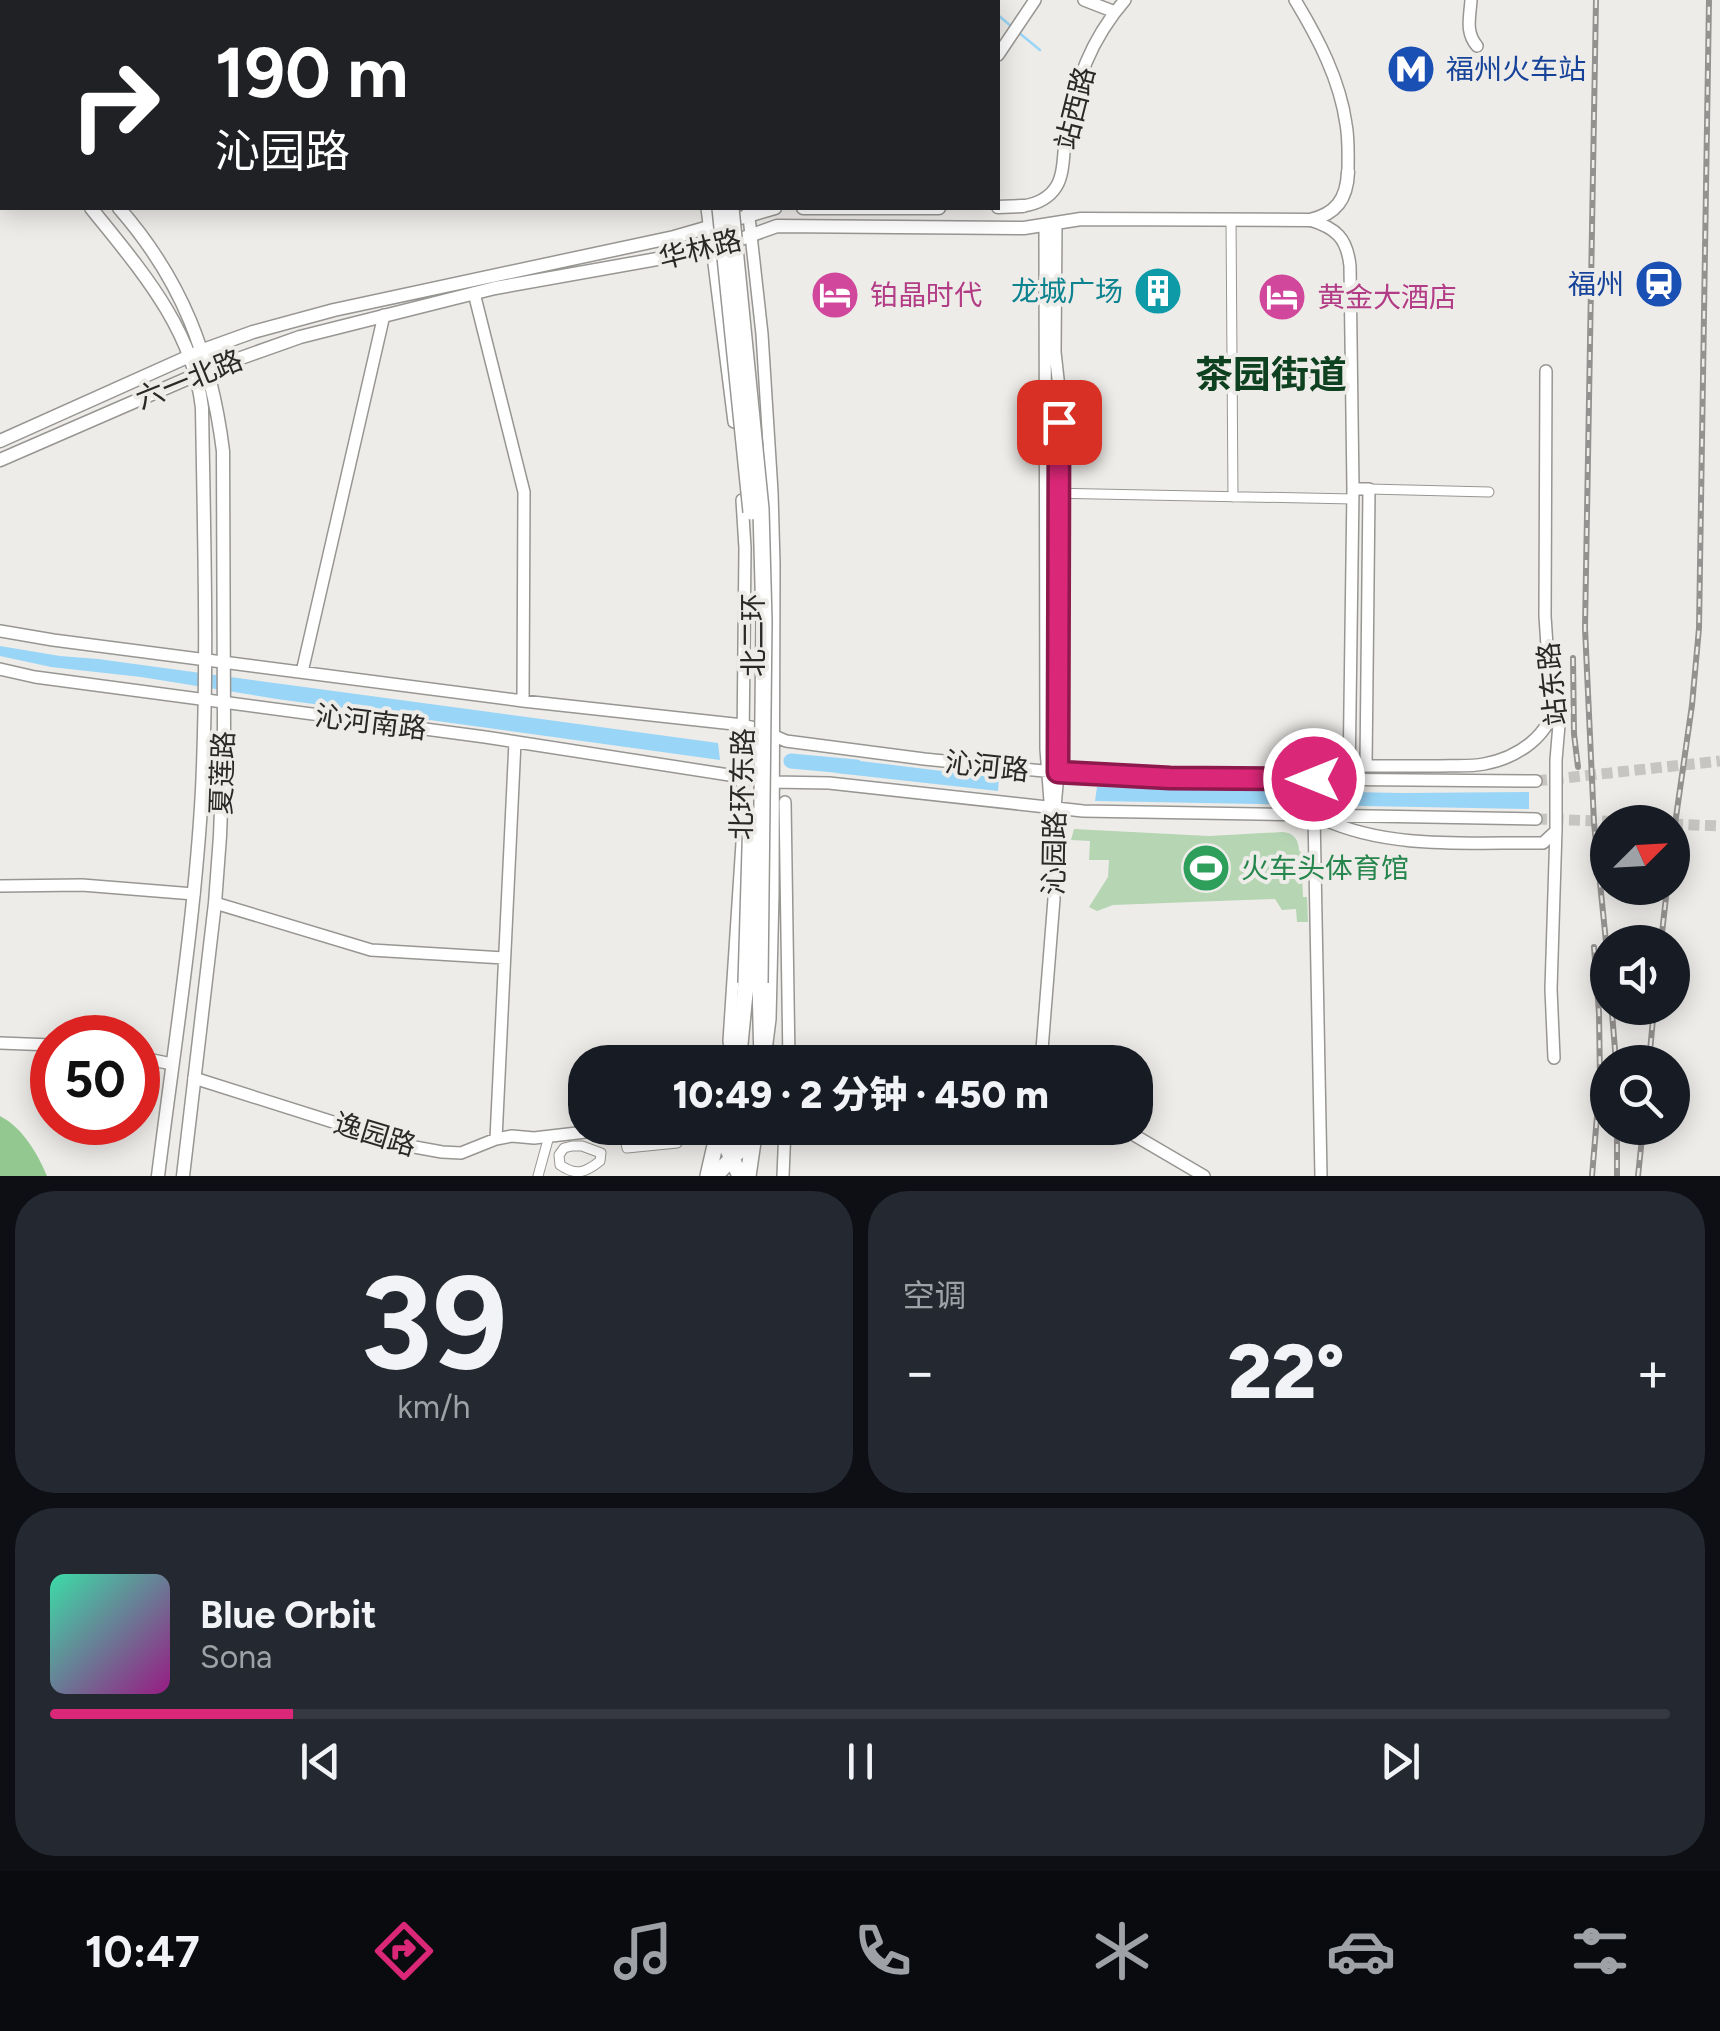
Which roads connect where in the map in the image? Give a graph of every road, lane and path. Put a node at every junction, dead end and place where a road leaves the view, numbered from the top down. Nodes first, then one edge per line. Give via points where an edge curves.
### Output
1 (1035, 0) edge
2 (1084, 0) edge
3 (1125, 0) edge
4 (1295, 0) edge
5 (1471, 2) edge
6 (1115, 12) junction
7 (1476, 46) dead end
8 (1000, 52) edge
9 (1348, 172) joint
10 (1024, 206) joint
11 (1000, 207) edge
12 (92, 210) edge
13 (122, 210) edge
14 (708, 210) edge
15 (720, 210) edge
16 (731, 210) edge
17 (749, 212) edge
18 (1231, 218) junction
19 (1310, 220) junction
20 (1050, 224) junction
21 (710, 228) junction
22 (752, 236) junction
23 (713, 249) junction
24 (474, 293) junction
25 (384, 316) junction
26 (196, 353) junction
27 (1546, 370) dead end
28 (201, 372) junction
29 (1232, 372) junction
30 (1352, 373) junction
31 (0, 441) edge
32 (0, 460) edge
33 (1369, 489) junction
34 (1488, 492) dead end
35 (1053, 493) junction
36 (1353, 494) junction
37 (1233, 497) junction
38 (1545, 616) junction
39 (0, 631) edge
40 (206, 660) junction
41 (224, 662) junction
42 (0, 669) edge
43 (302, 672) junction
44 (206, 700) junction
45 (523, 701) junction
46 (224, 703) junction
47 (743, 725) junction
48 (773, 736) junction
49 (515, 742) junction
50 (1366, 766) junction
51 (1052, 772) junction
52 (1349, 773) junction
53 (743, 776) junction
54 (1536, 781) tunnel mouth
55 (774, 782) junction
56 (786, 802) dead end
57 (1052, 808) junction
58 (1314, 815) junction
59 (1536, 819) tunnel mouth
60 (1556, 829) junction
61 (1543, 843) junction
62 (1556, 857) junction
63 (0, 886) edge
64 (779, 893) junction
65 (194, 894) junction
66 (215, 903) junction
67 (504, 958) junction
68 (753, 983) junction
69 (770, 1019) junction
70 (787, 1020) junction
71 (0, 1043) edge
72 (30, 1044) edge
73 (730, 1045) edge
74 (740, 1045) edge
75 (761, 1045) edge
76 (767, 1045) edge
77 (788, 1045) edge
78 (1042, 1045) edge
79 (1554, 1058) dead end
80 (160, 1062) edge
81 (172, 1064) junction
82 (194, 1078) junction
83 (568, 1134) edge
84 (549, 1136) junction
85 (496, 1139) junction
86 (626, 1145) edge
87 (652, 1145) edge
88 (716, 1145) edge
89 (726, 1145) edge
90 (743, 1145) edge
91 (752, 1145) edge
92 (785, 1145) edge
93 (1151, 1145) edge
94 (601, 1153) joint
95 (732, 1158) junction
96 (158, 1176) edge
97 (183, 1176) edge
98 (538, 1176) edge
99 (711, 1176) edge
100 (740, 1176) edge
101 (748, 1176) edge
102 (783, 1176) edge
103 (1204, 1176) edge
104 (1322, 1176) edge

1 - 8 main road
2 - 6 main road
3 - 6 main road, 站西路
4 - 9 main road via 1342,104
5 - 7 main road via 1468,30
6 - 10 main road, 站西路 via 1081,72 1057,185
9 - 19 main road via 1338,206
10 - 11 main road
12 - 26 main road
13 - 26 main road via 187,311
14 - 21 main road, 北环东路
15 - 68 highway, 北二环, bridge via 752,537
16 - 68 highway, 北二环, bridge via 761,509
17 - 21 main road, 华林路
17 - 22 main road
18 - 19 main road, 华林路
18 - 20 main road, 华林路
18 - 29 street
19 - 30 main road via 1333,229 1347,249
20 - 22 main road, 华林路 via 777,226
20 - 35 main road, 沁园路
21 - 23 main road, 北环东路
21 - 26 main road, 华林路 via 334,310
22 - 23 main road, 华林路
22 - 48 main road via 772,492
23 - 24 main road, 华林路
23 - 47 main road, 北环东路 via 744,518
24 - 25 main road, 华林路
24 - 45 main road via 524,492
25 - 28 main road, 六一北路
25 - 43 main road
26 - 28 main road
26 - 31 main road, 六一北路
27 - 38 main road, 站东路
28 - 32 main road, 六一北路
28 - 40 main road, 夏莲路
28 - 41 main road, 夏莲路 via 223,451
29 - 30 street
29 - 37 street
30 - 36 main road
33 - 34 street
33 - 36 main road
33 - 50 main road
35 - 37 street
35 - 51 main road, 沁园路
36 - 37 street
36 - 52 main road
38 - 50 main road via 1554,709 1535,739 1481,765
38 - 60 main road, 站东路 via 1560,714
39 - 40 main road, 沁河南路
40 - 41 main road, 沁河南路
40 - 44 main road, 夏莲路
41 - 43 main road, 沁河南路
41 - 46 main road, 夏莲路
42 - 44 main road, 沁河南路
43 - 45 main road, 沁河南路
44 - 46 main road, 沁河南路
44 - 65 main road, 夏莲路
45 - 47 main road, 沁河南路
46 - 49 main road, 沁河南路
46 - 66 main road, 夏莲路
47 - 48 main road, 沁河路
47 - 53 main road, 北环东路
48 - 51 main road, 沁河路
48 - 55 main road
49 - 53 main road, 沁河南路
49 - 67 main road
50 - 52 main road
51 - 52 main road, 沁河路 via 1170,778
51 - 57 main road, 沁园路
52 - 54 main road, 沁河路
53 - 55 main road, 沁河路
53 - 73 main road, 北环东路
55 - 57 main road, 沁河路 via 830,782
55 - 64 main road
56 - 64 main road
57 - 58 main road, 沁河路
57 - 78 main road, 沁园路 via 1054,899
58 - 59 main road, 沁河路
58 - 61 main road via 1348,830 1418,842
58 - 104 main road
60 - 61 main road
60 - 62 main road, 站东路
61 - 62 main road
62 - 79 main road, 站东路
63 - 65 main road
64 - 69 main road
64 - 70 main road
65 - 81 main road, 夏莲路
66 - 67 main road via 372,950
66 - 82 main road, 夏莲路
67 - 85 main road
68 - 74 highway, 北二环
68 - 75 highway, 北二环
69 - 70 main road
69 - 76 main road
70 - 77 main road
71 - 72 main road
80 - 81 main road
81 - 96 main road, 夏莲路
82 - 85 main road, 逸园路 via 420,1149 462,1153
82 - 97 main road, 夏莲路
83 - 84 main road, 逸园路
84 - 85 main road, 逸园路
84 - 98 street
86 - 87 street
88 - 99 highway
89 - 95 highway
90 - 95 highway
91 - 101 highway
92 - 102 main road
93 - 103 main road
94 - 94 street via 586,1171 560,1165 564,1148
95 - 99 highway
95 - 100 highway

